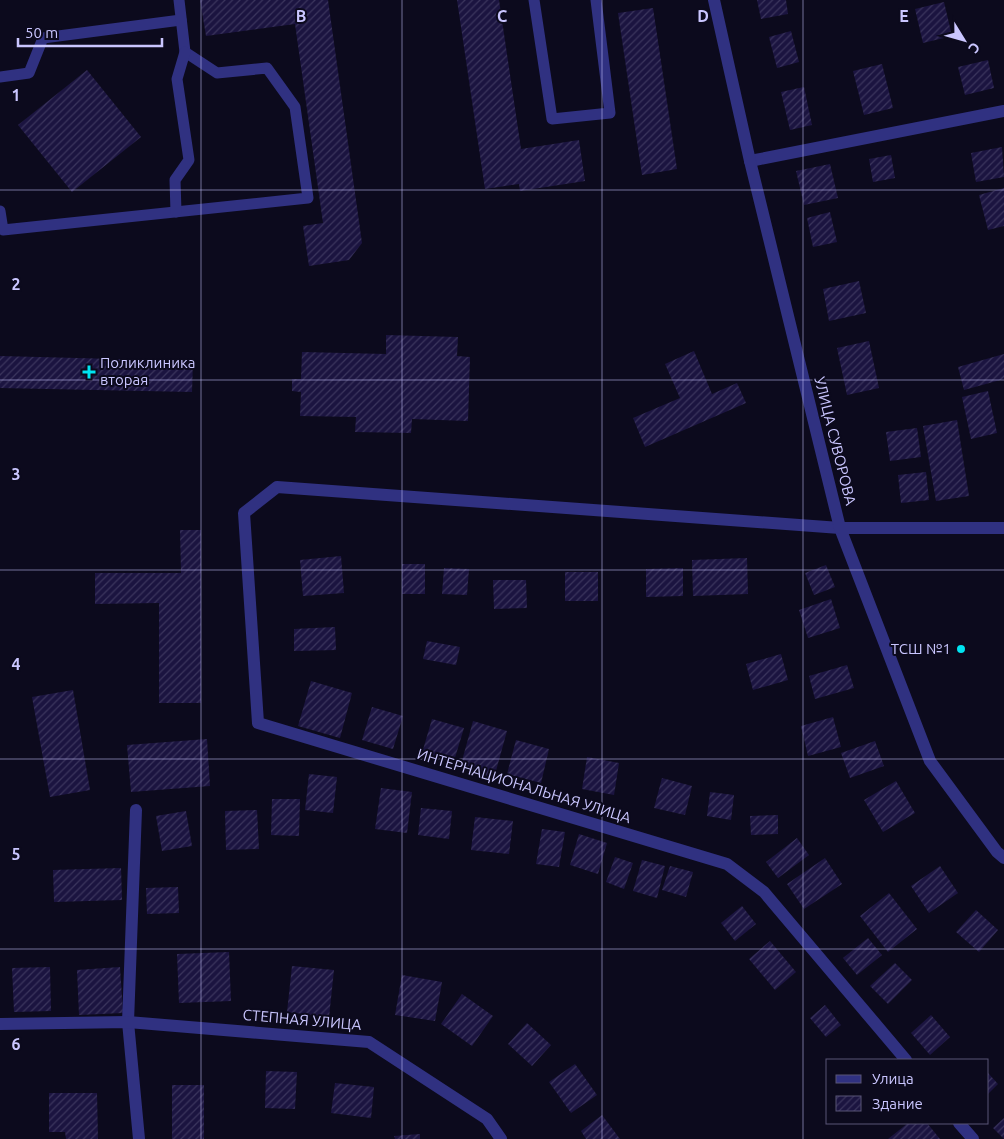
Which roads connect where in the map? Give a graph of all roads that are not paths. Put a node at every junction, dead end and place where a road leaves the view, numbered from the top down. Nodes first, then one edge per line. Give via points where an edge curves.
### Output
1 (178, 0) edge
2 (534, 0) edge
3 (596, 0) edge
4 (714, 0) edge
5 (181, 20) junction
6 (185, 52) junction
7 (0, 77) edge
8 (1004, 111) edge
9 (750, 161) junction
10 (0, 211) edge
11 (176, 212) junction
12 (840, 528) junction
13 (1004, 528) edge
14 (136, 810) dead end
15 (1004, 858) edge
16 (128, 1022) junction
17 (0, 1024) edge
18 (905, 1059) edge
19 (960, 1124) edge
20 (138, 1139) edge
21 (502, 1139) edge
22 (973, 1139) edge

1 - 5 lane
2 - 3 lane via 552,119 610,113
4 - 9 street, УЛИЦА СУВОРОВА
5 - 6 lane
5 - 7 lane via 43,38 29,73
6 - 11 lane via 178,79 190,160 174,180
6 - 11 lane via 217,73 267,68 295,106 308,198
8 - 9 street
9 - 12 street, УЛИЦА СУВОРОВА
10 - 11 lane via 3,230
12 - 13 street
12 - 15 street, УЛИЦА СУВОРОВА via 930,761
12 - 18 street, ИНТЕРНАЦИОНАЛЬНАЯ УЛИЦА via 277,487 244,512 258,723 727,864 764,892
14 - 16 street
16 - 17 street, СТЕПНАЯ УЛИЦА
16 - 20 street
16 - 21 street, СТЕПНАЯ УЛИЦА via 369,1042 487,1119
19 - 22 street

